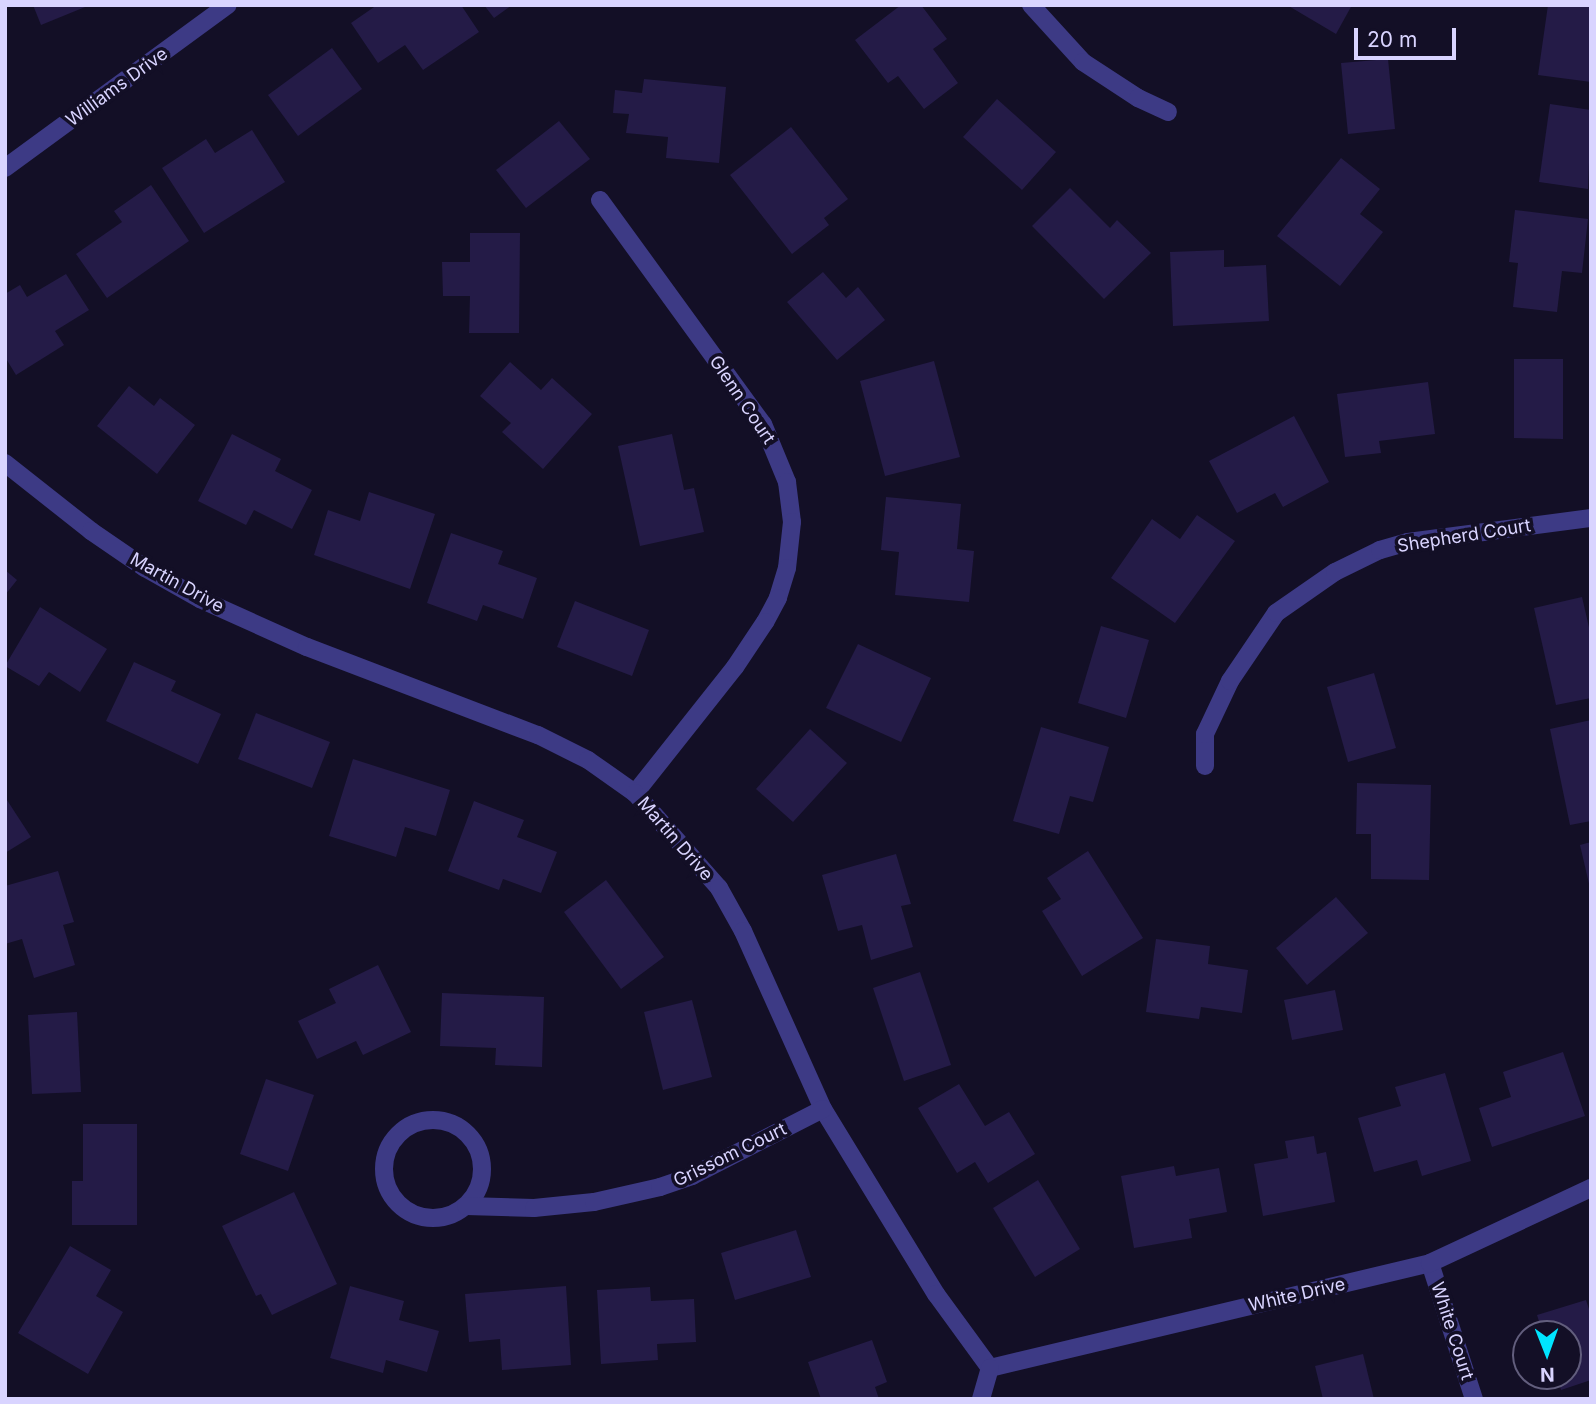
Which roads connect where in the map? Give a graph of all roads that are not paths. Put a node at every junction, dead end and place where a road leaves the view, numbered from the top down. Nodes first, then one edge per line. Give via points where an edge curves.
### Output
1 (228, 5) edge
2 (1031, 5) edge
3 (1168, 112) dead end
4 (5, 168) edge
5 (600, 201) dead end
6 (5, 464) edge
7 (1591, 518) edge
8 (1205, 766) dead end
9 (635, 793) junction
10 (823, 1109) junction
11 (1591, 1188) edge
12 (467, 1206) junction
13 (1430, 1264) junction
14 (990, 1368) junction
15 (981, 1399) edge
16 (1474, 1399) edge

1 - 4 street, Williams Drive
2 - 3 street via 1083,62
5 - 9 street, Glenn Court via 763,424 780,458 792,522 787,568 765,622
6 - 9 street, Martin Drive via 91,531 200,599 307,647 538,735 588,760
7 - 8 street, Shepherd Court via 1408,542 1335,572 1276,613 1237,670 1205,734
9 - 10 street, Martin Drive via 719,888
10 - 12 street, Grissom Court via 692,1176 660,1187 594,1202 534,1208
10 - 14 street, Martin Drive via 936,1294
11 - 13 street, White Drive
12 - 12 street, Grissom Court via 477,1193 482,1160 466,1131 434,1120 404,1129 386,1155 383,1170 394,1200 420,1217 452,1216
13 - 14 street, White Drive
13 - 16 street, White Court
14 - 15 street

